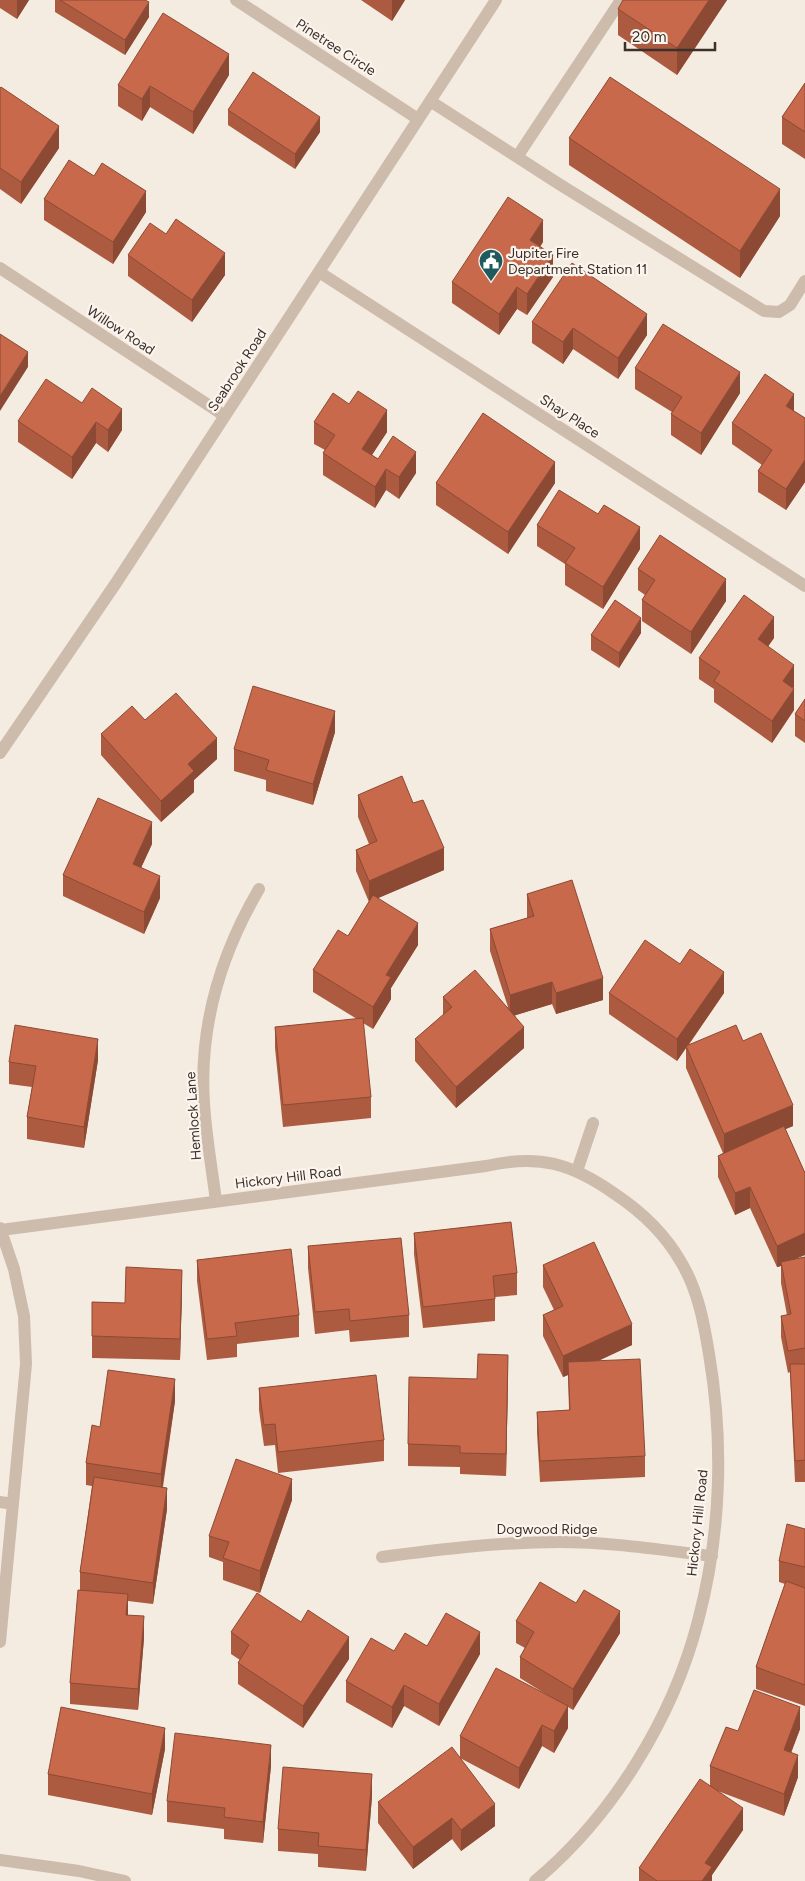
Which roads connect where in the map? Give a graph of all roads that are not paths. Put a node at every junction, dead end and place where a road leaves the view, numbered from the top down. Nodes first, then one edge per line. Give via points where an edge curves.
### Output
1 (236, 0) edge
2 (496, 0) edge
3 (621, 0) edge
4 (430, 101) junction
5 (418, 118) junction
6 (517, 157) junction
7 (0, 268) edge
8 (318, 272) junction
9 (805, 281) edge
10 (225, 416) junction
11 (805, 586) edge
12 (0, 753) edge
13 (259, 889) dead end
14 (594, 1123) dead end
15 (577, 1171) junction
16 (216, 1201) junction
17 (0, 1229) edge
18 (0, 1502) edge
19 (13, 1504) junction
20 (382, 1556) dead end
21 (712, 1556) junction
22 (0, 1642) edge
23 (0, 1860) edge
24 (125, 1881) edge
25 (534, 1881) edge

1 - 5 street, Pinetree Circle
2 - 4 street, Seabrook Road
3 - 6 street
4 - 5 street, Seabrook Road
4 - 6 street
5 - 8 street, Seabrook Road
6 - 9 street via 764,311 779,312 790,305
7 - 10 street, Willow Road
8 - 10 street, Seabrook Road
8 - 11 street, Shay Place
10 - 12 street, Seabrook Road
13 - 16 street, Hemlock Lane via 226,956 212,1004 204,1053 204,1103
14 - 15 street
15 - 16 street, Hickory Hill Road via 531,1160 508,1161
15 - 21 street, Hickory Hill Road via 636,1208 653,1224 681,1261 691,1282 704,1324 716,1395 719,1468
16 - 17 street, Hickory Hill Road
17 - 19 street via 14,1269 24,1316 26,1364
18 - 19 street
19 - 22 street
20 - 21 street, Dogwood Ridge via 468,1545 560,1542 621,1545
21 - 25 street, Hickory Hill Road via 698,1622 676,1687 656,1728 621,1786 593,1823
23 - 24 street

